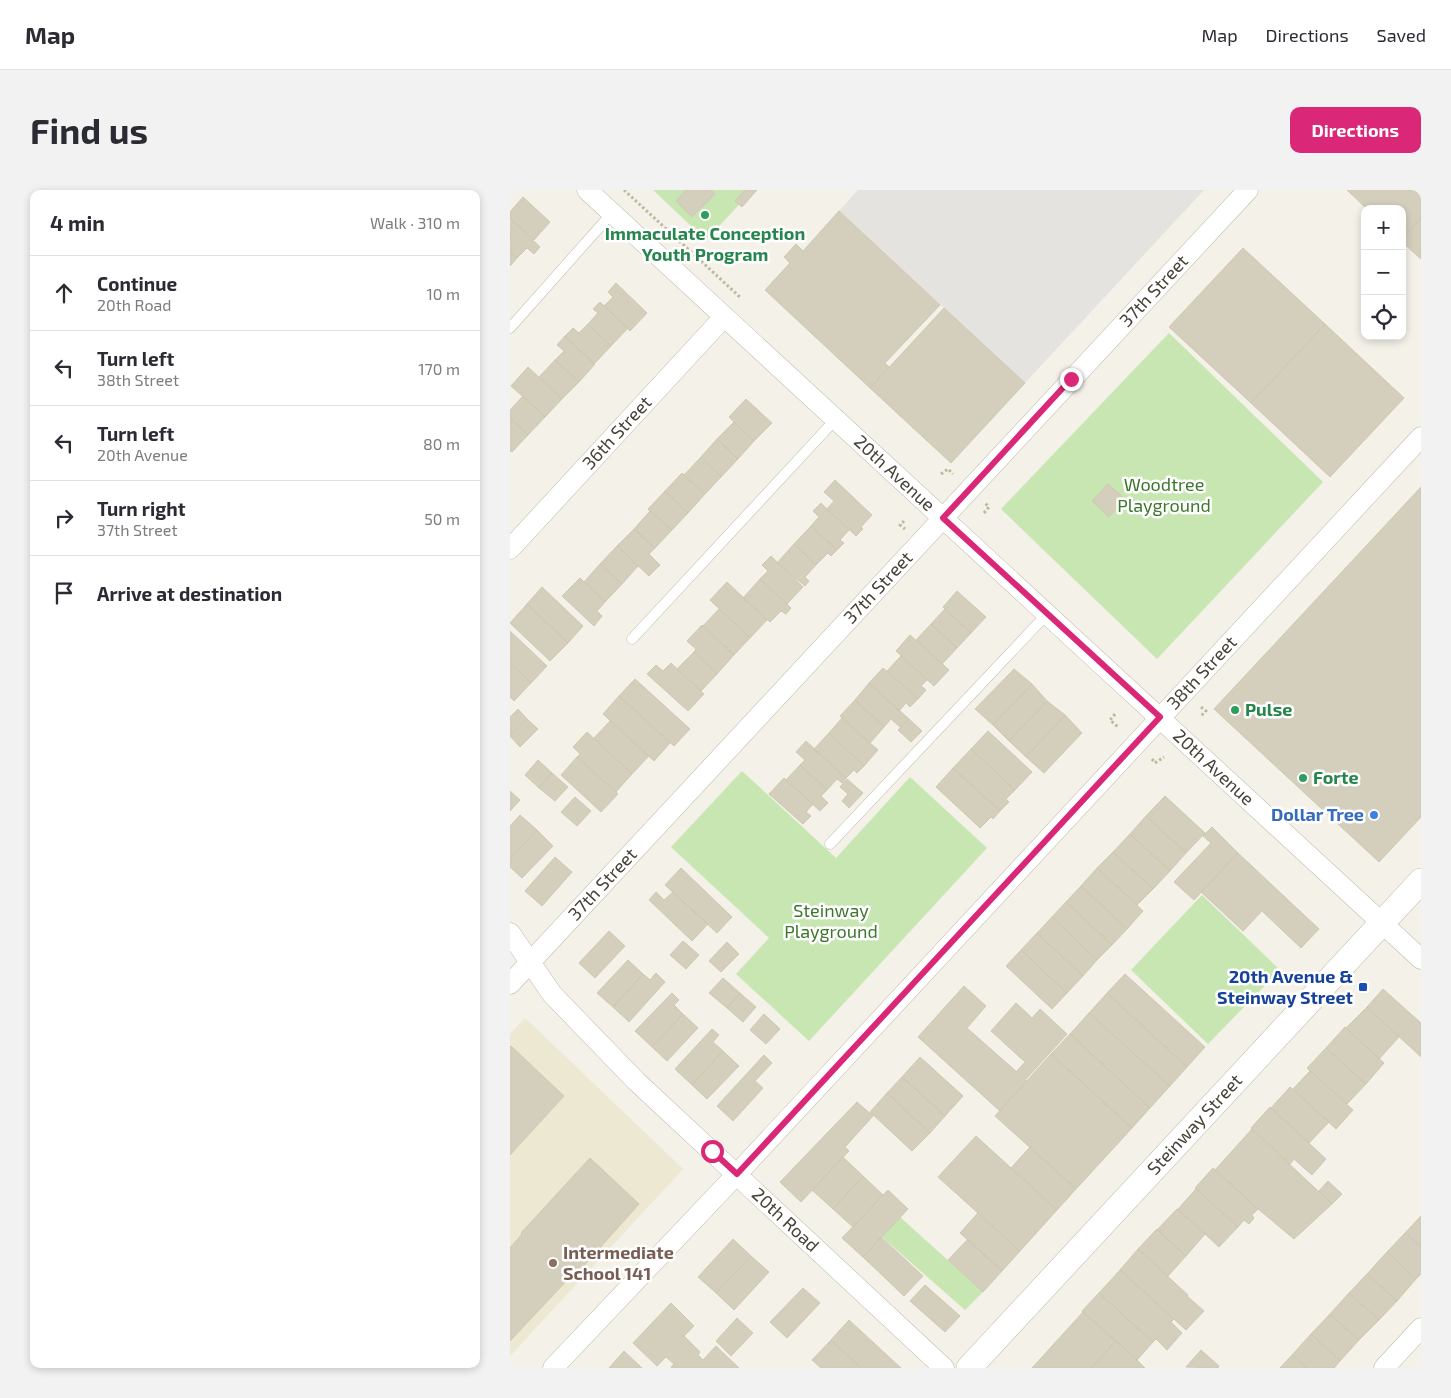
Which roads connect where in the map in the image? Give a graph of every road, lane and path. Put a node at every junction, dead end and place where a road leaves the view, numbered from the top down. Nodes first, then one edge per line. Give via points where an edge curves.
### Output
1 (587, 190) edge
2 (1248, 190) edge
3 (612, 213) junction
4 (724, 317) junction
5 (510, 328) edge
6 (835, 420) junction
7 (1421, 436) edge
8 (941, 474) dead end
9 (953, 474) dead end
10 (943, 518) junction
11 (510, 549) edge
12 (1047, 614) junction
13 (632, 639) dead end
14 (1201, 706) dead end
15 (1115, 714) dead end
16 (1202, 716) dead end
17 (1160, 717) junction
18 (1118, 727) dead end
19 (1148, 755) dead end
20 (1164, 757) dead end
21 (830, 844) dead end
22 (1421, 881) edge
23 (1382, 923) junction
24 (510, 933) edge
25 (1421, 959) edge
26 (530, 961) junction
27 (510, 984) edge
28 (737, 1174) junction
29 (1421, 1328) edge
30 (552, 1368) edge
31 (944, 1368) edge
32 (969, 1368) edge
33 (1384, 1368) edge

1 - 3 street, 20th Avenue
2 - 10 street, 37th Street
3 - 4 street, 20th Avenue
3 - 5 lane
4 - 6 street, 20th Avenue
4 - 11 street, 36th Street
6 - 10 street, 20th Avenue
6 - 13 lane
7 - 17 street, 38th Street
8 - 9 path via 948,469
10 - 12 street, 20th Avenue
10 - 26 street, 37th Street
12 - 17 street, 20th Avenue
12 - 21 lane
14 - 16 path via 1206,711
15 - 18 path via 1110,720
17 - 23 street, 20th Avenue
17 - 28 street, 38th Street
19 - 20 path via 1155,763
22 - 23 street, Steinway Street
23 - 25 street, 20th Avenue
23 - 32 street, Steinway Street
24 - 26 street, 20th Road
26 - 27 street, 37th Street
26 - 28 street, 20th Road via 552,994 636,1081
28 - 30 street, 38th Street
28 - 31 street, 20th Road
29 - 33 street

